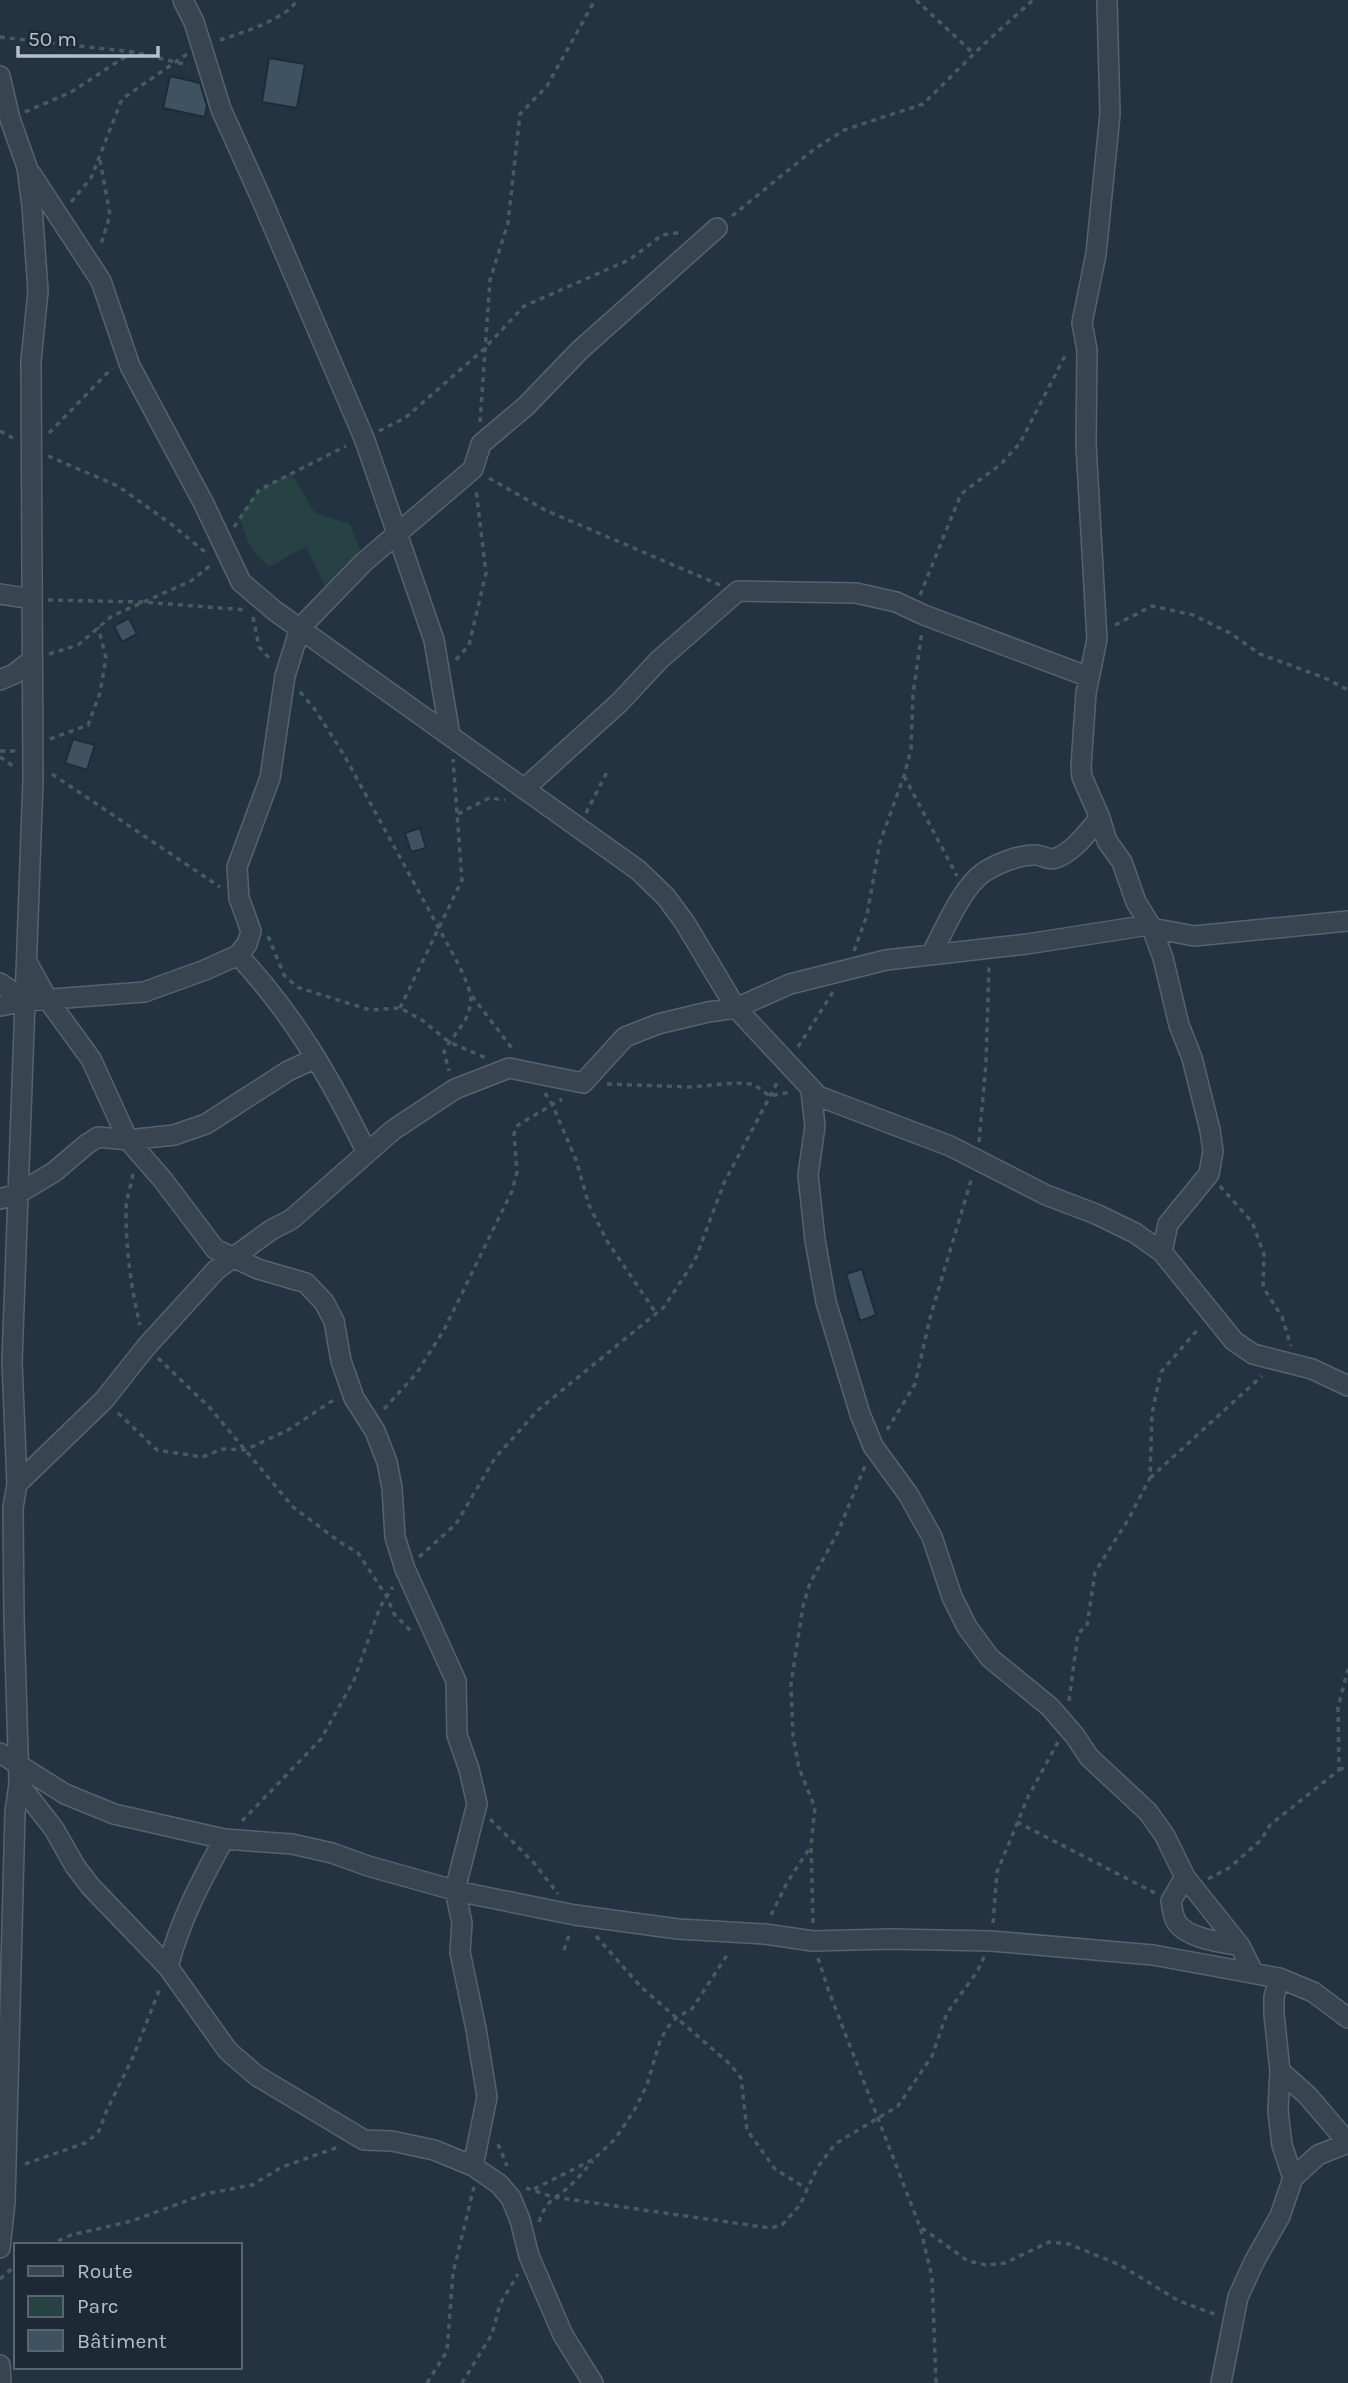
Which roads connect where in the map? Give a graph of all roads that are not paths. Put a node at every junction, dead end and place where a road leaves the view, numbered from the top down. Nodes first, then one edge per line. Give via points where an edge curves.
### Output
1 (183, 0) edge
2 (1107, 0) edge
3 (0, 76) edge
4 (27, 167) junction
5 (717, 228) road end
6 (397, 532) junction
7 (0, 594) edge
8 (32, 599) junction
9 (300, 628) junction
10 (32, 660) junction
11 (1090, 677) junction
12 (0, 680) edge
13 (450, 735) junction
14 (519, 796) junction
15 (1100, 818) junction
16 (1348, 921) edge
17 (1150, 927) junction
18 (239, 955) junction
19 (931, 955) junction
20 (27, 963) junction
21 (0, 983) edge
22 (48, 1000) junction
23 (26, 1001) junction
24 (0, 1006) edge
25 (736, 1008) junction
26 (316, 1058) junction
27 (809, 1089) junction
28 (128, 1140) junction
29 (367, 1153) junction
30 (9, 1196) edge
31 (1163, 1252) junction
32 (234, 1258) junction
33 (1348, 1385) edge
34 (18, 1484) junction
35 (0, 1753) edge
36 (17, 1763) junction
37 (19, 1784) junction
38 (224, 1839) junction
39 (1189, 1882) junction
40 (455, 1890) junction
41 (1240, 1946) junction
42 (168, 1967) junction
43 (1253, 1972) junction
44 (1279, 1978) junction
45 (1348, 2018) edge
46 (1280, 2071) junction
47 (1348, 2143) edge
48 (473, 2166) junction
49 (1293, 2178) junction
50 (0, 2248) edge
51 (0, 2365) edge
52 (1, 2383) edge
53 (593, 2383) edge
54 (1221, 2383) edge

1 - 6 street via 221,109 364,438
2 - 11 street via 1110,114 1096,254 1082,323 1087,350 1086,445 1097,639
3 - 4 street
4 - 8 street via 38,291 32,361
4 - 9 street via 102,281 130,366 203,502 220,554 240,582
5 - 6 street via 481,444 473,469
6 - 9 street
6 - 13 street via 433,640
7 - 8 street
8 - 10 street
9 - 13 street
9 - 18 street via 285,676 270,778 237,867 239,898 251,931
10 - 12 street
10 - 20 street
11 - 14 street via 896,602 856,593 738,591 652,666
11 - 15 street via 1081,767
13 - 14 street
14 - 25 street via 533,793 638,870 666,897
15 - 17 street
15 - 19 street via 1056,859 1020,857 982,873 964,894
16 - 17 street via 1194,936
17 - 19 street
17 - 31 street via 1192,1058 1213,1151 1209,1174 1168,1224
18 - 22 street via 144,992
18 - 26 street via 295,1023
19 - 25 street via 886,960 790,984
20 - 22 street
20 - 23 street
21 - 23 street
22 - 23 street
22 - 28 street via 91,1059
23 - 24 street
23 - 30 street
25 - 27 street
25 - 29 street via 658,1024 625,1037 583,1083 509,1068 455,1089
26 - 28 street via 206,1125 174,1135
26 - 29 street
27 - 31 street via 826,1101 977,1159 1135,1233
27 - 39 street via 815,1126 808,1175 814,1241 826,1302 873,1446 908,1493 932,1537 967,1627 990,1658 1050,1707 1088,1757 1148,1812
28 - 30 street via 98,1137 54,1172
28 - 32 street via 215,1249
29 - 32 street via 292,1219
30 - 34 street
31 - 33 street via 1234,1340 1252,1354
32 - 34 street via 216,1270 104,1400
32 - 40 street via 297,1280 314,1291 331,1312 354,1398 371,1423 387,1462 395,1537 456,1681 457,1735 477,1804
34 - 36 street via 13,1508
35 - 36 street
36 - 37 street
36 - 38 street via 65,1794 114,1814
37 - 42 street via 91,1887
37 - 50 street
38 - 40 street via 292,1844
38 - 42 street via 196,1890
39 - 41 street
39 - 41 street via 1171,1901 1178,1925 1211,1940
40 - 43 street via 575,1915 678,1929 813,1941 991,1941 1153,1955
40 - 48 street via 460,1952 487,2097
41 - 43 street
42 - 48 street via 229,2051 257,2076 364,2140 434,2150
43 - 44 street
44 - 45 street via 1313,1992
44 - 46 street via 1274,2014
46 - 47 street
46 - 49 street via 1279,2121
47 - 49 street via 1318,2155
48 - 53 street via 511,2198 562,2335
49 - 54 street via 1280,2216 1238,2297
51 - 52 street

